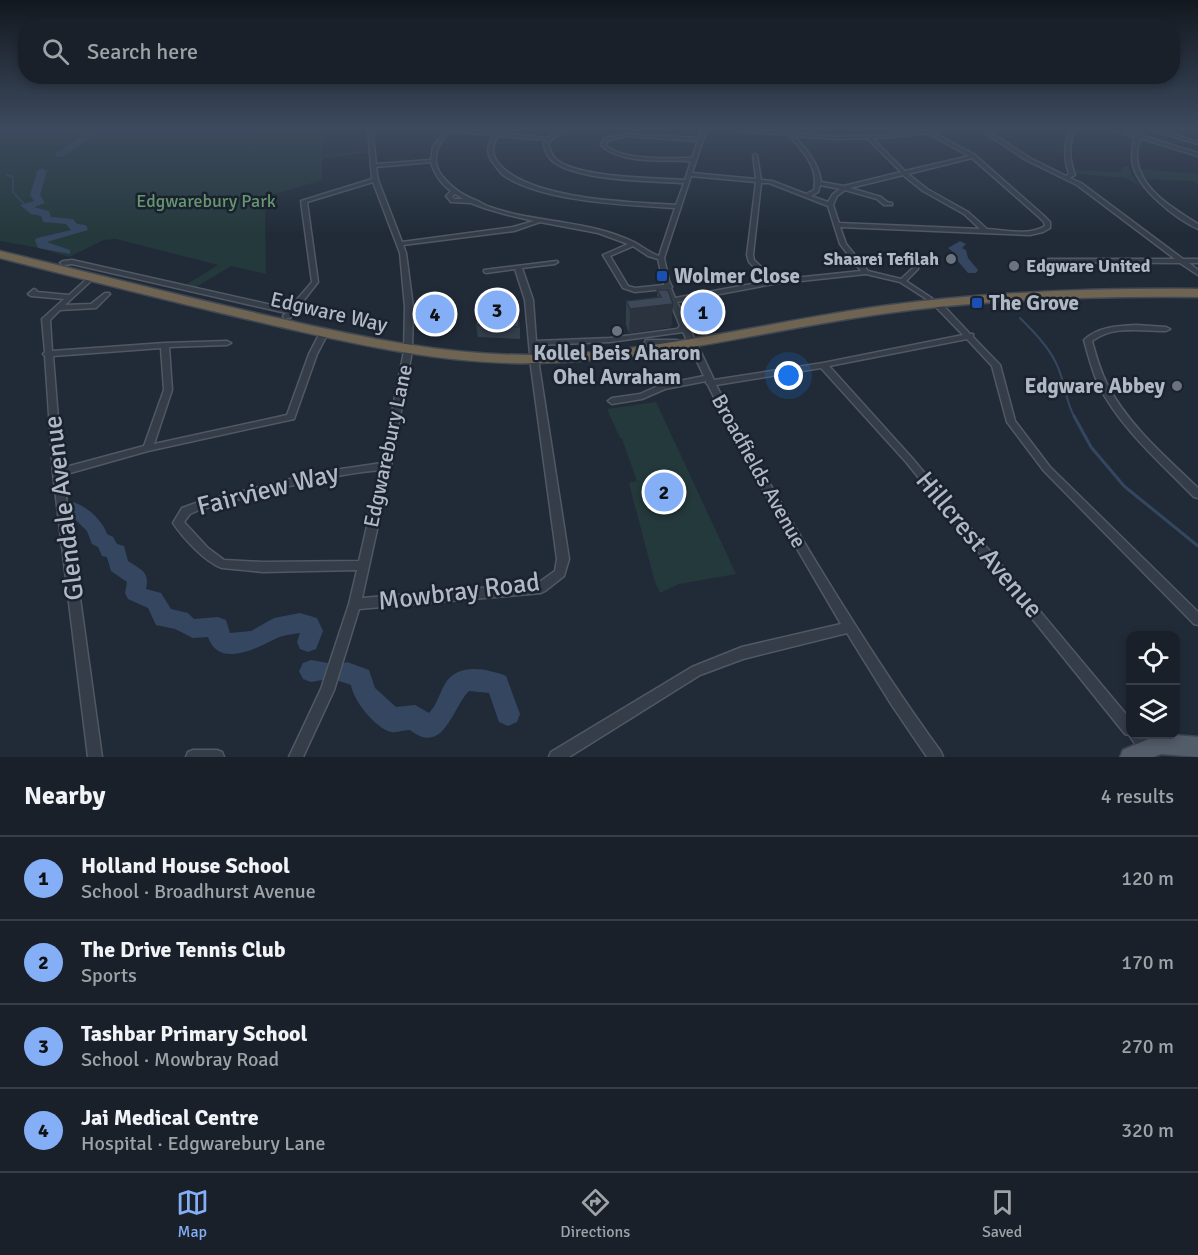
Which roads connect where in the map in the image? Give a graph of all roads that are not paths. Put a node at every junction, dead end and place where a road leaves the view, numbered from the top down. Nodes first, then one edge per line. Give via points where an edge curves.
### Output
1 (404, 163) edge
2 (432, 163) edge
3 (495, 163) edge
4 (562, 163) edge
5 (693, 163) edge
6 (756, 163) edge
7 (812, 163) edge
8 (894, 163) edge
9 (941, 163) edge
10 (982, 163) edge
11 (1037, 163) edge
12 (1068, 163) edge
13 (1135, 163) edge
14 (374, 166) joint
15 (903, 172) junction
16 (689, 174) junction
17 (1066, 177) junction
18 (375, 180) junction
19 (759, 180) junction
20 (687, 182) junction
21 (819, 183) junction
22 (844, 188) junction
23 (806, 196) junction
24 (890, 204) dead end
25 (830, 205) junction
26 (679, 207) junction
27 (539, 221) junction
28 (836, 225) junction
29 (1198, 227) edge
30 (985, 231) junction
31 (399, 244) junction
32 (633, 244) junction
33 (0, 248) edge
34 (0, 254) edge
35 (661, 258) junction
36 (555, 261) dead end
37 (1048, 261) dead end
38 (1182, 261) junction
39 (1198, 261) edge
40 (68, 263) junction
41 (518, 267) junction
42 (916, 268) dead end
43 (486, 271) dead end
44 (866, 272) junction
45 (1198, 273) edge
46 (90, 278) junction
47 (902, 281) junction
48 (772, 282) junction
49 (669, 287) junction
50 (1198, 287) edge
51 (34, 291) dead end
52 (1198, 293) edge
53 (107, 294) dead end
54 (71, 297) junction
55 (674, 300) junction
56 (932, 301) junction
57 (93, 306) junction
58 (58, 308) junction
59 (87, 314) dead end
60 (289, 314) junction
61 (1166, 329) dead end
62 (324, 333) junction
63 (970, 336) junction
64 (688, 337) junction
65 (227, 343) dead end
66 (165, 345) junction
67 (408, 346) junction
68 (533, 351) junction
69 (47, 354) junction
70 (823, 365) junction
71 (709, 380) junction
72 (612, 401) dead end
73 (148, 448) junction
74 (386, 466) junction
75 (58, 473) junction
76 (1198, 494) edge
77 (363, 565) junction
78 (355, 604) junction
79 (1198, 620) edge
80 (850, 627) junction
81 (1126, 723) edge
82 (1137, 747) edge
83 (1198, 747) edge
84 (95, 757) edge
85 (194, 757) edge
86 (217, 757) edge
87 (296, 757) edge
88 (556, 757) edge
89 (936, 757) edge

1 - 14 street
2 - 27 street via 440,179 455,191 506,213
3 - 26 street via 502,171 542,190
4 - 20 street via 616,176
5 - 16 street
6 - 19 street
7 - 21 street
8 - 15 street
9 - 15 street
10 - 30 street via 1047,222 1041,231 1030,233
11 - 17 street
12 - 17 street via 1072,175
13 - 29 street via 1138,175 1156,197
14 - 18 street, Edgwarebury Lane
15 - 22 street
15 - 30 street via 925,190 966,213
16 - 19 street
16 - 20 street
17 - 38 street
18 - 31 street, Edgwarebury Lane
18 - 60 street via 304,201 315,282
19 - 23 street
19 - 48 street via 750,255 751,261
20 - 26 street
21 - 22 street
21 - 23 street
22 - 24 street
22 - 25 street
23 - 25 street
25 - 28 street
26 - 35 street
27 - 31 street via 522,228
27 - 32 street via 598,231
28 - 30 street
28 - 44 street via 849,253
31 - 67 street, Edgwarebury Lane via 410,307
32 - 35 street via 650,256
32 - 49 street via 606,255 625,287
33 - 40 highway, Edgware Way
34 - 46 highway, Edgware Way
35 - 49 street, Broadfields Avenue
36 - 41 street
37 - 38 street
38 - 39 street
38 - 45 street
40 - 60 highway, Edgware Way
40 - 60 street, Edgware Way via 206,292 215,289 223,291 221,296
41 - 43 street
41 - 68 street, Mowbray Road via 529,300
42 - 47 street
44 - 47 street
44 - 48 street
46 - 54 street, Glendale Avenue
46 - 62 highway, Edgware Way
47 - 56 street
48 - 55 street
49 - 55 street, Broadfields Avenue
50 - 56 highway via 1069,288
51 - 54 street via 31,294
52 - 56 highway via 1074,293
53 - 57 street
54 - 58 street, Glendale Avenue
55 - 64 street, Broadfields Avenue
56 - 63 street
56 - 64 highway via 834,310
56 - 64 highway via 731,338
57 - 58 street
57 - 59 street
58 - 69 street, Glendale Avenue via 46,319
60 - 67 highway, Edgware Way
61 - 76 street via 1110,329 1096,333 1088,340 1090,353 1111,401
62 - 67 highway, Edgware Way
62 - 73 street via 291,417
63 - 70 street
63 - 79 street via 996,365 1011,422 1047,469
64 - 68 highway, Edgware Way via 594,349
64 - 68 highway, Edgware Way via 552,358
64 - 68 street via 679,331
64 - 71 street, Broadfields Avenue
65 - 66 street
66 - 69 street
66 - 73 street via 168,390
67 - 68 highway, Edgware Way via 496,358
67 - 74 street, Edgwarebury Lane
68 - 78 street, Mowbray Road via 563,560 560,573 541,588
69 - 75 street, Glendale Avenue
70 - 71 street
70 - 81 street, Hillcrest Avenue via 909,460
71 - 72 street
71 - 80 street, Broadfields Avenue via 785,523
73 - 75 street
74 - 77 street, Edgwarebury Lane
74 - 77 street, Fairview Way via 324,474 206,504 186,511 178,524 222,564
75 - 84 street, Glendale Avenue
77 - 78 street, Edgwarebury Lane
78 - 87 street, Edgwarebury Lane via 327,690
80 - 88 street via 741,653 696,671
80 - 89 street, Broadfields Avenue
82 - 83 main road
85 - 86 street

